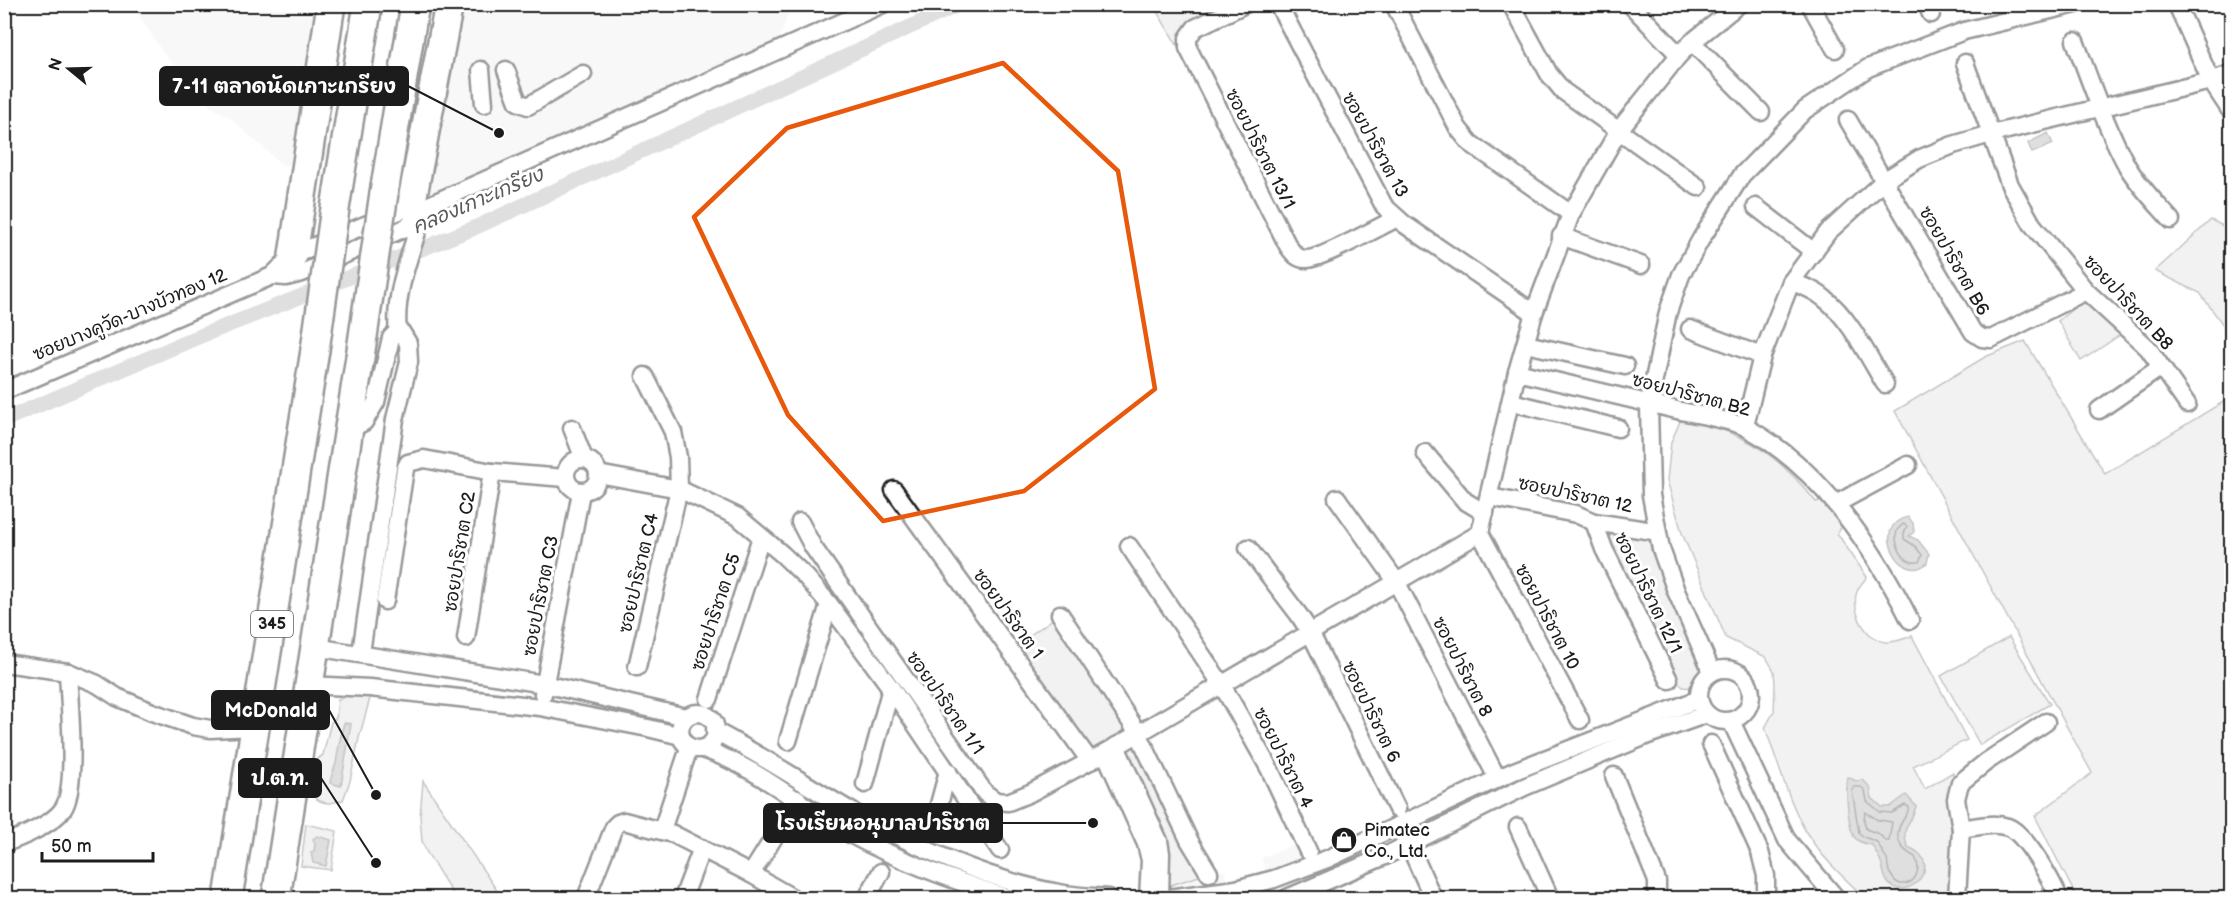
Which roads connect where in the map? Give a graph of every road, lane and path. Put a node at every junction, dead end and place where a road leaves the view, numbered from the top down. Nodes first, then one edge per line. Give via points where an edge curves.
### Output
1 (332, 4) edge
2 (368, 4) edge
3 (415, 4) edge
4 (449, 4) edge
5 (883, 4) edge
6 (1245, 4) edge
7 (1278, 4) edge
8 (1394, 4) edge
9 (1511, 4) edge
10 (1630, 4) edge
11 (1739, 4) edge
12 (1810, 4) edge
13 (2076, 4) edge
14 (2178, 7) dead end
15 (1692, 42) junction
16 (2075, 42) dead end
17 (1835, 50) dead end
18 (1679, 55) junction
19 (1965, 63) dead end
20 (481, 70) dead end
21 (506, 70) dead end
22 (2232, 73) edge
23 (583, 74) dead end
24 (2211, 81) junction
25 (484, 104) dead end
26 (2101, 108) junction
27 (1761, 112) dead end
28 (2232, 113) edge
29 (1848, 120) dead end
30 (1619, 130) junction
31 (1991, 134) junction
32 (1885, 180) junction
33 (1698, 187) dead end
34 (419, 207) junction
35 (1756, 207) dead end
36 (1571, 214) junction
37 (1396, 218) junction
38 (2171, 220) dead end
39 (1561, 236) junction
40 (1814, 252) junction
41 (293, 255) junction
42 (1641, 266) dead end
43 (272, 276) junction
44 (1791, 282) junction
45 (2086, 291) junction
46 (1534, 313) junction
47 (1690, 328) dead end
48 (398, 332) junction
49 (1526, 344) junction
50 (1762, 356) junction
51 (1625, 366) dead end
52 (2161, 367) junction
53 (1517, 372) junction
54 (645, 376) dead end
55 (1885, 384) dead end
56 (4, 390) edge
57 (1510, 402) junction
58 (1649, 404) junction
59 (2187, 404) dead end
60 (2099, 410) dead end
61 (1745, 426) junction
62 (572, 428) dead end
63 (1618, 428) dead end
64 (349, 430) junction
65 (1425, 453) dead end
66 (584, 459) junction
67 (1908, 465) dead end
68 (492, 472) junction
69 (598, 474) junction
70 (566, 478) junction
71 (679, 489) junction
72 (894, 490) dead end
73 (581, 492) junction
74 (1337, 498) dead end
75 (1836, 504) junction
76 (1487, 505) junction
77 (800, 522) dead end
78 (1594, 522) junction
79 (1653, 531) dead end
80 (1480, 533) junction
81 (761, 537) junction
82 (1129, 546) dead end
83 (1248, 548) dead end
84 (1396, 581) junction
85 (385, 601) dead end
86 (829, 604) junction
87 (1060, 614) dead end
88 (1910, 620) dead end
89 (1310, 632) junction
90 (466, 638) dead end
91 (315, 647) junction
92 (361, 653) junction
93 (4, 663) edge
94 (638, 667) dead end
95 (68, 672) junction
96 (1712, 672) junction
97 (1669, 680) dead end
98 (544, 684) junction
99 (308, 685) junction
100 (1222, 685) junction
101 (891, 688) junction
102 (709, 699) dead end
103 (540, 707) junction
104 (1703, 707) junction
105 (687, 717) junction
106 (1580, 720) dead end
107 (1731, 721) junction
108 (2046, 722) dead end
109 (255, 727) junction
110 (716, 731) junction
111 (1138, 733) junction
112 (681, 736) junction
113 (788, 741) dead end
114 (1711, 744) dead end
115 (1111, 750) junction
116 (695, 752) junction
117 (1090, 761) junction
118 (1493, 770) dead end
119 (948, 771) junction
120 (1614, 776) dead end
121 (865, 784) dead end
122 (798, 799) junction
123 (1397, 809) dead end
124 (938, 812) dead end
125 (1518, 827) dead end
126 (1961, 829) junction
127 (662, 830) junction
128 (4, 843) edge
129 (702, 848) junction
130 (1000, 850) dead end
131 (1308, 851) dead end
132 (1415, 858) dead end
133 (881, 872) dead end
134 (1209, 873) dead end
135 (751, 874) junction
136 (783, 896) edge
137 (228, 898) edge
138 (276, 898) edge
139 (586, 898) edge
140 (682, 898) edge
141 (867, 898) edge
142 (1008, 898) edge
143 (1109, 898) edge
144 (1148, 898) edge
145 (1160, 898) edge
146 (1168, 898) edge
147 (1287, 898) edge
148 (1433, 898) edge
149 (1550, 898) edge
150 (1657, 898) edge
151 (1766, 898) edge
152 (1836, 898) edge
153 (1957, 898) edge
154 (2059, 898) edge

1 - 41 main road
2 - 109 main road, 345, bridge
3 - 64 main road, 345, bridge
4 - 34 main road
5 - 34 street
6 - 37 street, ซอยปาริชาต 13/1 via 1194,28 1188,48 1288,246 1297,257 1307,260
7 - 37 street, ซอยปาริชาต 13 via 1373,188
8 - 36 street via 1458,128 1470,143
9 - 30 street via 1549,74 1563,91
10 - 18 street
11 - 15 street
12 - 17 street
13 - 58 street via 1964,31 1868,68 1805,110 1742,175 1681,275 1668,312
14 - 24 street
15 - 18 street
15 - 27 street
16 - 26 street
18 - 30 street
19 - 31 street, ซอยปาริชาต B8
20 - 25 street
21 - 23 street via 518,102 528,106
22 - 24 street
24 - 26 street
24 - 28 street
26 - 31 street
26 - 38 street via 2127,166
29 - 32 street, ซอยปาริชาต B6
30 - 33 street
30 - 36 street
31 - 32 street via 1919,159
31 - 45 street, ซอยปาริชาต B8 via 2010,185 2032,224
32 - 40 street via 1828,232
32 - 45 street, ซอยปาริชาต B6 via 1973,332 1982,338 1991,339
34 - 41 street
34 - 43 street via 414,222 403,230 302,273 286,278
34 - 48 street via 415,240 401,288
35 - 40 street
36 - 39 street
37 - 46 street, ซอยปาริชาต 13
39 - 42 street
39 - 46 street
40 - 44 street
41 - 43 street
43 - 56 street, ซอยบางคูวัด-บางบัวทอง 12
44 - 50 street
44 - 55 street via 1827,300 1846,322
45 - 52 street, ซอยปาริชาต B8 via 2137,336
46 - 49 street
47 - 50 street
48 - 64 street via 388,346 376,402 364,422
48 - 92 street via 408,344 409,362 395,419
49 - 51 street
49 - 53 street
50 - 61 street
52 - 59 street, ซอยปาริชาต B8
52 - 60 street
53 - 57 street
53 - 58 street, ซอยปาริชาต B2
54 - 71 street, ซอยปาริชาต C4 via 673,432
57 - 63 street
57 - 76 street
58 - 61 street, ซอยปาริชาต B2
58 - 96 street via 1651,495 1661,549
61 - 75 street, ซอยปาริชาต B2 via 1793,460
62 - 66 street
64 - 91 main road, 345
65 - 76 street via 1465,501
66 - 69 street via 591,461
66 - 70 street via 574,460 567,468
67 - 75 street
68 - 70 street
68 - 85 street via 424,459 408,463
68 - 90 street, ซอยปาริชาต C2
69 - 71 street
69 - 73 street via 594,487
70 - 73 street via 568,485
71 - 81 street via 738,517
71 - 94 street, ซอยปาริชาต C4
72 - 117 street, ซอยปาริชาต 1
73 - 98 street, ซอยปาริชาต C3
74 - 84 street, ซอยปาริชาต 8
75 - 88 street, ซอยปาริชาต B2 via 1869,547
76 - 78 street, ซอยปาริชาต 12 via 1576,514
76 - 80 street
77 - 117 street, ซอยปาริชาต 1/1 via 813,547 985,793 996,801 1008,802
78 - 79 street, ซอยปาริชาต 12
78 - 97 street, ซอยปาริชาต 12/1
80 - 84 street, ซอยปาริชาต 1/1
80 - 106 street, ซอยปาริชาต 10
81 - 86 street via 806,577
81 - 102 street, ซอยปาริชาต C5
82 - 100 street, ซอยปาริชาต 4
83 - 89 street, ซอยปาริชาต 6
84 - 89 street, ซอยปาริชาต 1/1
84 - 118 street, ซอยปาริชาต 8
86 - 101 street
86 - 113 street
87 - 111 street
89 - 100 street, ซอยปาริชาต 1/1
89 - 123 street, ซอยปาริชาต 6
91 - 92 street
91 - 99 main road, 345
92 - 98 street
93 - 95 street
95 - 109 street via 117,697 193,726
95 - 128 street via 67,802 52,819
96 - 104 street via 1701,683
96 - 107 street via 1732,669 1748,681 1751,700 1747,710
98 - 103 street, ซอยปาริชาต C3
98 - 105 street
99 - 103 street
99 - 138 main road, 345
100 - 111 street, ซอยปาริชาต 1/1
100 - 131 street, ซอยปาริชาต 4 via 1269,768
101 - 119 street
101 - 121 street
103 - 112 street
104 - 107 street via 1714,719
104 - 146 street via 1514,771 1274,879 1236,889
104 - 147 street
105 - 110 street via 705,715
105 - 112 street
107 - 152 street via 1787,840
108 - 126 street via 1960,783 1956,799
109 - 137 main road, 345
110 - 116 street via 714,738
110 - 143 street via 871,822 929,851 1059,893
111 - 115 street, ซอยปาริชาต 1/1
111 - 134 street
112 - 116 street
114 - 151 street via 1761,852
115 - 117 street, ซอยปาริชาต 1/1
115 - 144 street via 1150,860
115 - 145 street via 1159,841
116 - 122 street via 729,758
116 - 127 street
119 - 124 street
119 - 130 street
120 - 150 street via 1657,881
122 - 135 street
122 - 142 street via 847,832 913,866
125 - 149 street
126 - 153 street
126 - 154 street via 1996,824 2010,827 2029,846
127 - 129 street
127 - 139 street via 618,823
129 - 135 street
129 - 140 street
132 - 148 street
133 - 141 street
135 - 136 street

